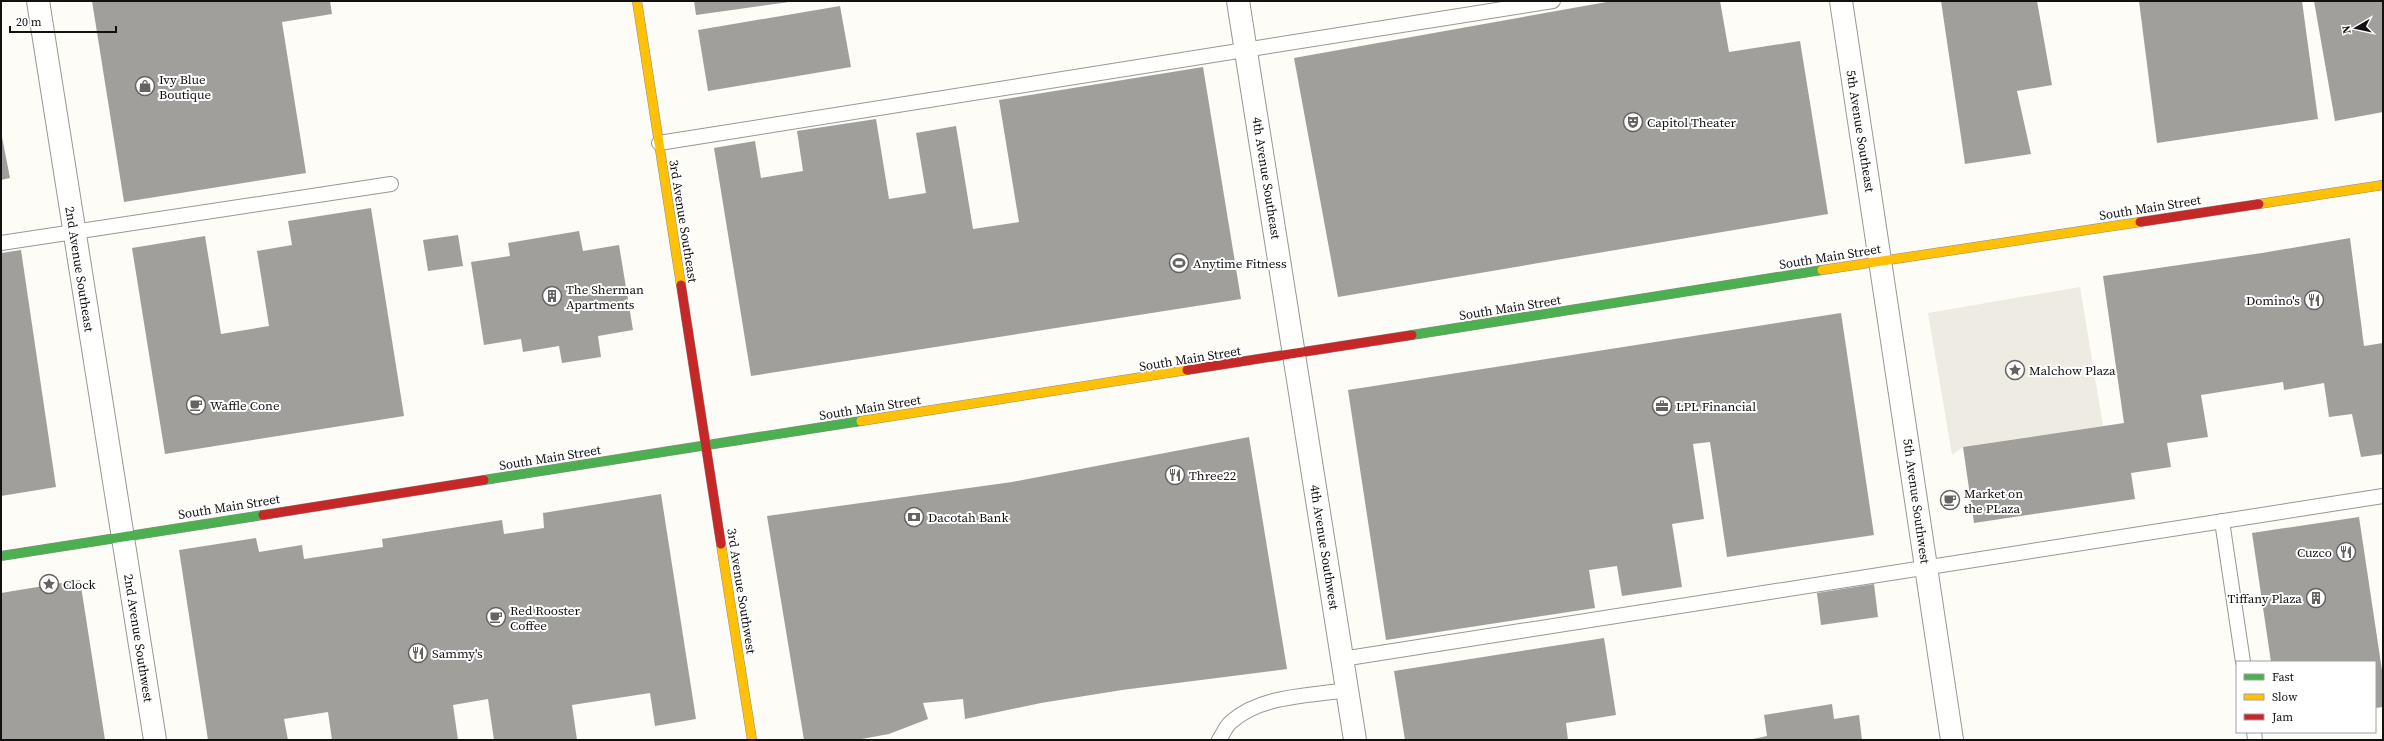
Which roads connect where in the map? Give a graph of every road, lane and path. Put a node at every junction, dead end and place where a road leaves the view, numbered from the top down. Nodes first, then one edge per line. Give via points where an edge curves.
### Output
1 (38, 1) edge
2 (637, 1) edge
3 (1238, 1) edge
4 (1553, 1) edge
5 (1841, 1) edge
6 (1247, 51) junction
7 (659, 144) junction
8 (391, 184) dead end
9 (2383, 185) edge
10 (74, 232) junction
11 (1, 243) edge
12 (1881, 261) junction
13 (1295, 355) junction
14 (706, 446) junction
15 (2383, 496) edge
16 (2222, 521) junction
17 (123, 536) junction
18 (1, 556) edge
19 (1927, 566) junction
20 (1342, 659) junction
21 (2243, 661) edge
22 (1347, 690) junction
23 (155, 740) edge
24 (752, 740) edge
25 (1219, 740) edge
26 (1354, 740) edge
27 (1952, 740) edge

1 - 10 street, 2nd Avenue Southeast
2 - 7 street, 3rd Avenue Southeast
3 - 6 street, 4th Avenue Southeast
4 - 6 lane
5 - 12 street, 5th Avenue Southeast
6 - 7 lane
6 - 13 street, 4th Avenue Southeast
7 - 14 street, 3rd Avenue Southeast
8 - 10 lane
9 - 12 street, South Main Street
10 - 11 lane
10 - 17 street, 2nd Avenue Southeast
12 - 13 street, South Main Street
12 - 19 street, 5th Avenue Southwest
13 - 14 street, South Main Street
13 - 20 street, 4th Avenue Southwest
14 - 17 street, South Main Street
14 - 24 street, 3rd Avenue Southwest
15 - 16 lane
16 - 19 lane
16 - 21 lane
17 - 18 street, South Main Street
17 - 23 street, 2nd Avenue Southwest
19 - 20 lane
19 - 27 street, 5th Avenue Southwest
20 - 22 street, 4th Avenue Southwest
22 - 25 lane via 1264,703 1245,711 1230,723
22 - 26 street, 4th Avenue Southwest

